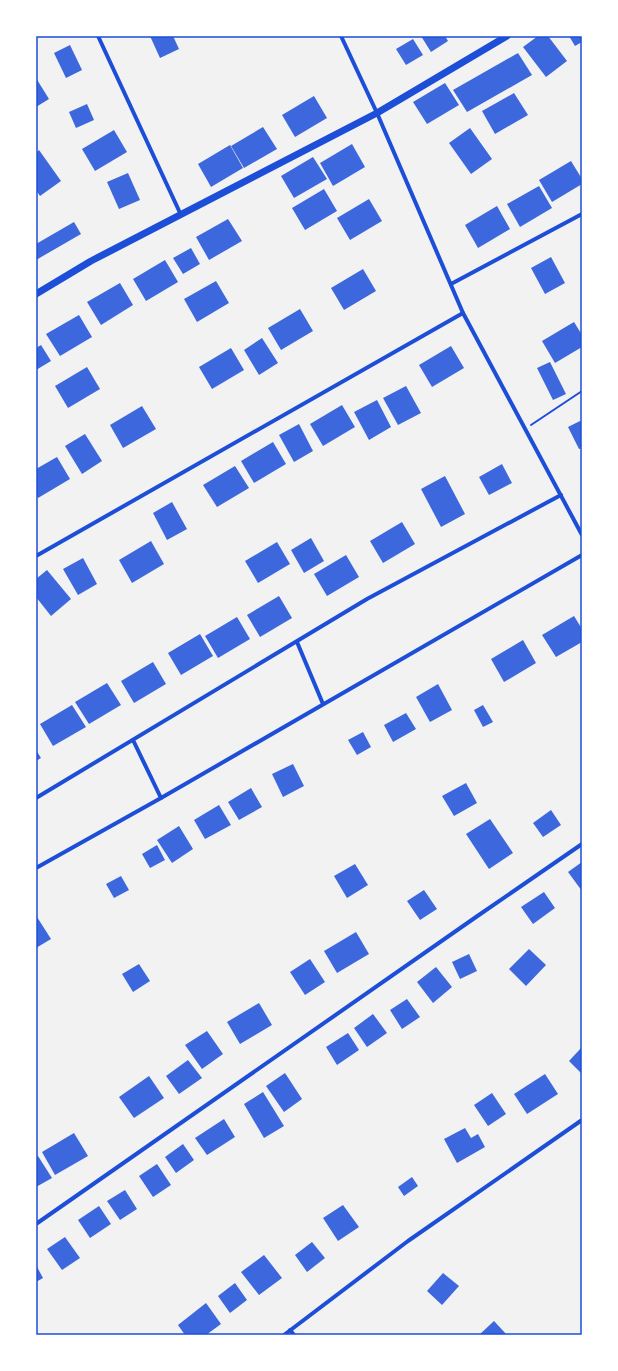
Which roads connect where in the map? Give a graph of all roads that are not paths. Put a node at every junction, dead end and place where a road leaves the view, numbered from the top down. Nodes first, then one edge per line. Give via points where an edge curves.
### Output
1 (98, 36) edge
2 (340, 36) edge
3 (507, 36) edge
4 (378, 113) junction
5 (582, 214) edge
6 (180, 215) junction
7 (451, 284) junction
8 (36, 294) edge
9 (463, 313) junction
10 (561, 495) junction
11 (582, 535) edge
12 (582, 555) edge
13 (36, 556) edge
14 (296, 642) junction
15 (323, 704) junction
16 (133, 740) junction
17 (36, 798) edge
18 (162, 798) junction
19 (582, 844) edge
20 (36, 868) edge
21 (582, 1120) edge
22 (36, 1224) edge
23 (290, 1330) junction
24 (284, 1335) edge
25 (294, 1335) edge

1 - 6 street
2 - 4 street
3 - 4 street
4 - 6 street
4 - 7 street
5 - 7 street
6 - 8 street via 91,261
7 - 9 street
9 - 10 street
9 - 13 street
10 - 11 street
10 - 14 street via 367,599
12 - 15 street
14 - 15 street
14 - 16 street
15 - 18 street
16 - 17 street
16 - 18 street
18 - 20 street
19 - 22 street
21 - 23 street via 408,1241
23 - 24 street
23 - 25 street

